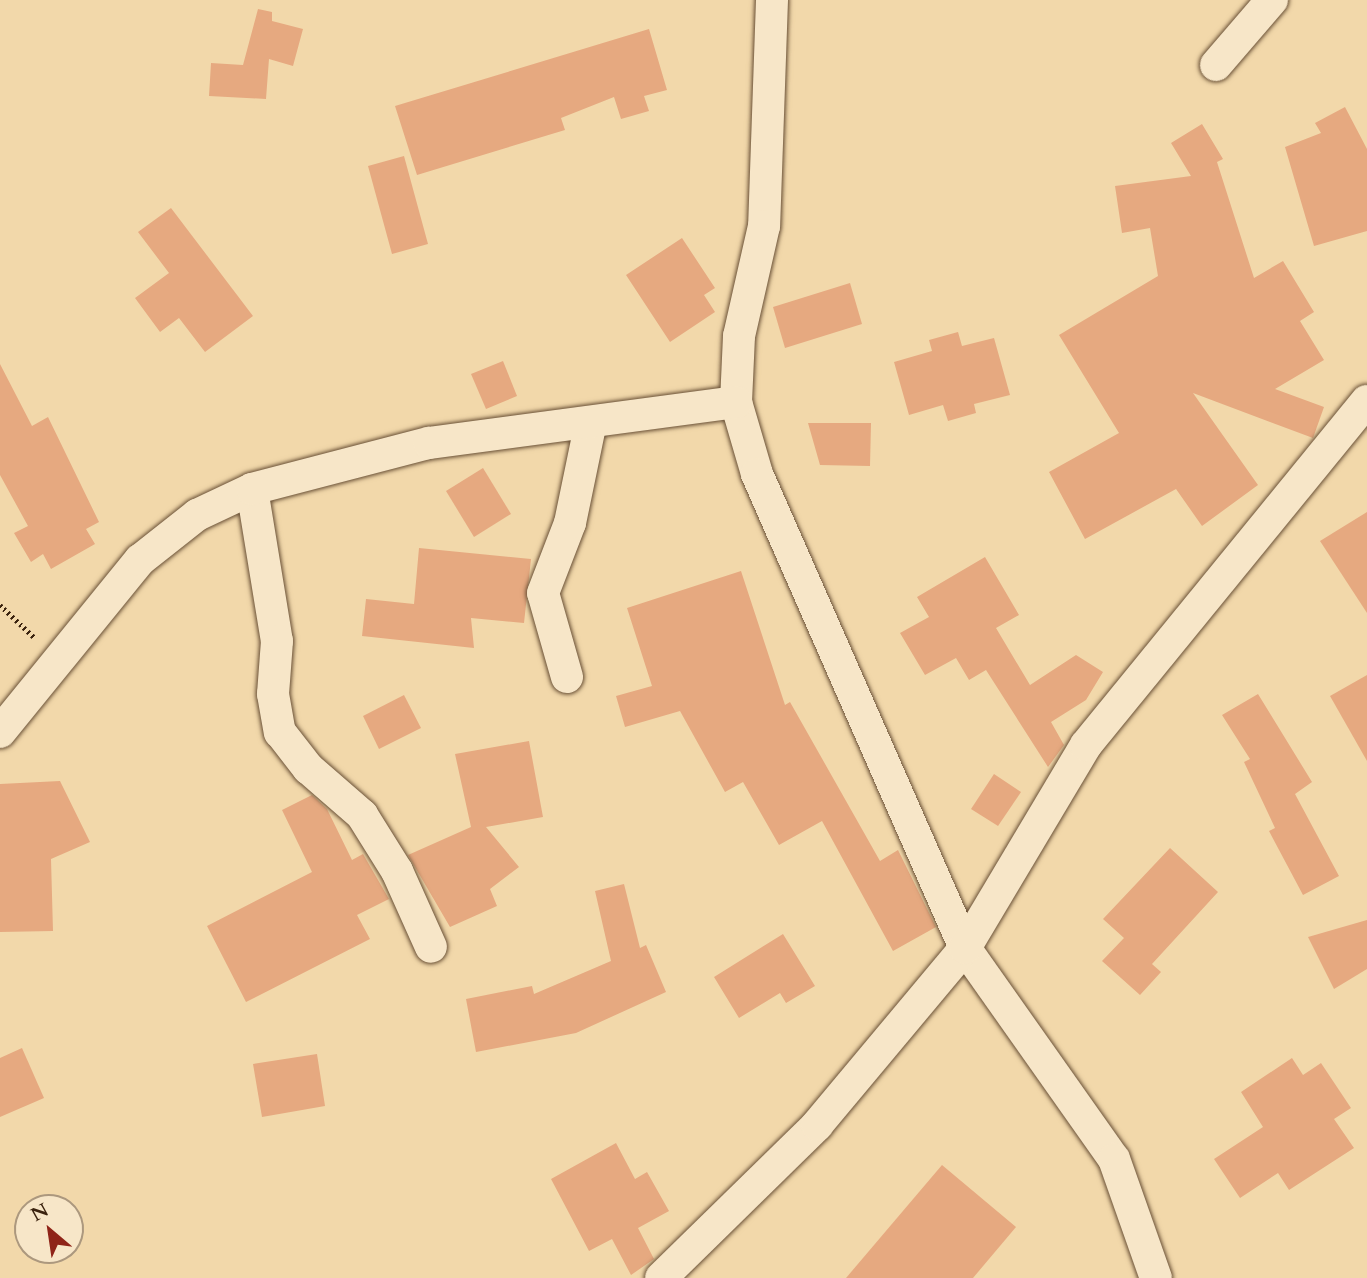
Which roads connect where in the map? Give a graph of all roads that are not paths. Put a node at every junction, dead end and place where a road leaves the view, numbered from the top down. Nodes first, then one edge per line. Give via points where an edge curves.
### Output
1 (772, 0) edge
2 (1272, 0) edge
3 (1216, 65) dead end
4 (1367, 401) edge
5 (736, 402) junction
6 (590, 426) junction
7 (252, 489) junction
8 (567, 677) dead end
9 (4, 720) edge
10 (430, 947) dead end
11 (965, 948) junction
12 (661, 1278) edge
13 (1156, 1278) edge

1 - 5 street via 765,214 739,336
2 - 3 street
4 - 11 street via 1086,745
5 - 6 street
5 - 11 street via 794,564
6 - 7 street via 429,443
6 - 8 street via 570,523 543,593
7 - 9 street via 197,515 140,560
7 - 10 street via 277,640 273,694 279,732 308,768 362,815 397,871
11 - 12 street via 817,1125
11 - 13 street via 1115,1159

